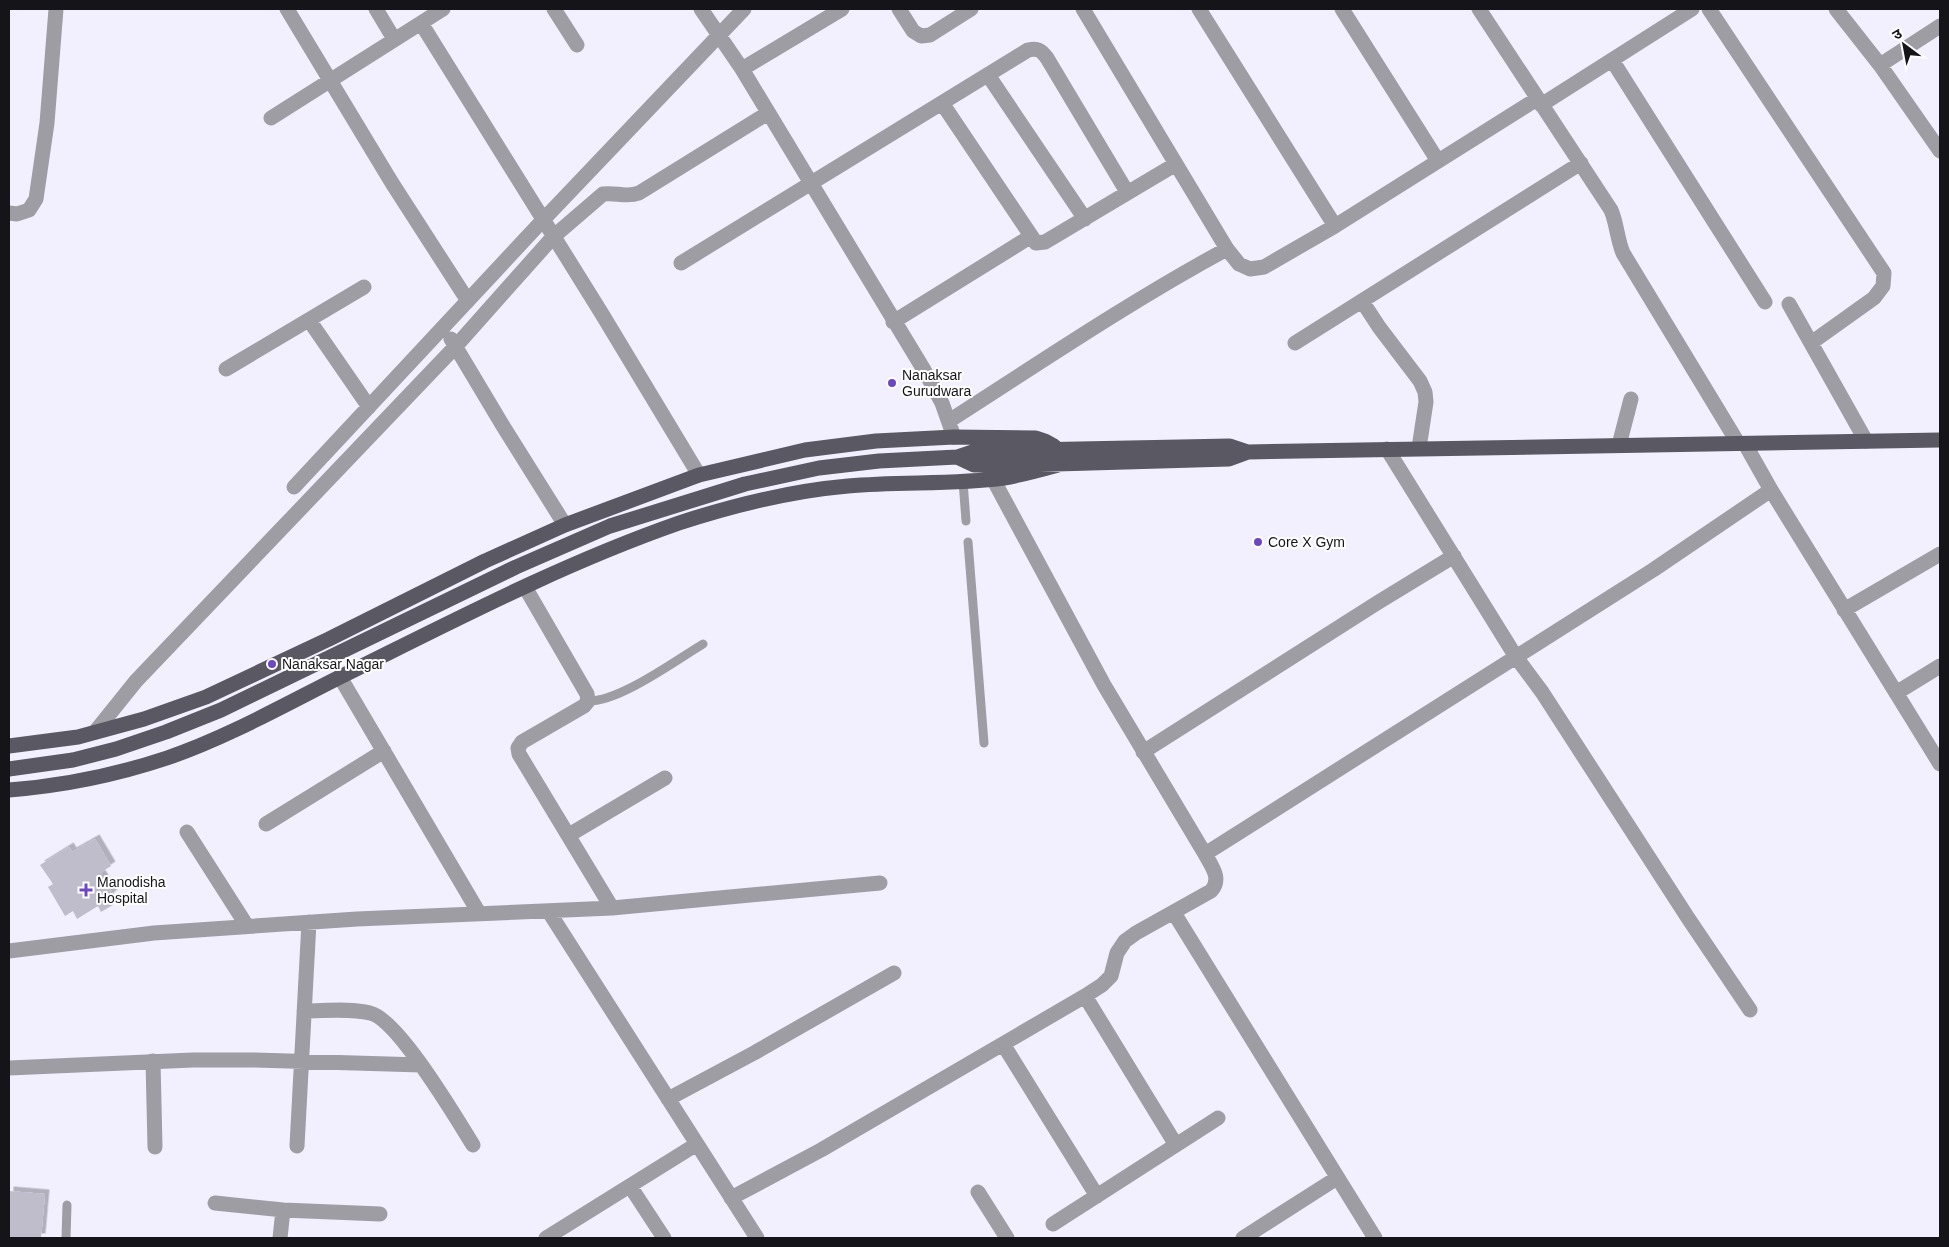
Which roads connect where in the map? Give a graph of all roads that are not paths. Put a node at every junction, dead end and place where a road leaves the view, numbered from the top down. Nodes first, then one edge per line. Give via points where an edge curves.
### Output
1 (56, 9) edge
2 (287, 9) edge
3 (376, 9) edge
4 (443, 9) edge
5 (554, 9) edge
6 (701, 9) edge
7 (744, 9) edge
8 (842, 9) edge
9 (898, 9) edge
10 (970, 9) edge
11 (1083, 9) edge
12 (1199, 9) edge
13 (1342, 9) edge
14 (1479, 9) edge
15 (1689, 9) edge
16 (1709, 9) edge
17 (1836, 9) edge
18 (421, 23) junction
19 (1940, 26) edge
20 (718, 37) junction
21 (394, 40) junction
22 (576, 45) dead end
23 (1612, 60) junction
24 (1880, 65) junction
25 (742, 69) junction
26 (988, 75) junction
27 (329, 80) junction
28 (1539, 102) junction
29 (942, 103) junction
30 (768, 113) junction
31 (271, 118) dead end
32 (1940, 151) edge
33 (1438, 161) junction
34 (1581, 163) junction
35 (1176, 164) junction
36 (811, 184) junction
37 (1127, 192) junction
38 (9, 213) edge
39 (1085, 218) junction
40 (543, 220) junction
41 (1335, 226) junction
42 (553, 237) junction
43 (1030, 237) junction
44 (1227, 249) junction
45 (681, 263) dead end
46 (364, 287) dead end
47 (1362, 300) junction
48 (468, 301) junction
49 (1765, 302) dead end
50 (1789, 304) dead end
51 (309, 320) junction
52 (893, 322) junction
53 (444, 327) junction
54 (1294, 343) dead end
55 (1811, 343) junction
56 (456, 346) junction
57 (226, 369) dead end
58 (1631, 399) dead end
59 (369, 407) junction
60 (949, 421) junction
61 (954, 437) junction
62 (1940, 440) edge
63 (1866, 441) junction
64 (1742, 443) junction
65 (1619, 445) junction
66 (1419, 448) junction
67 (1058, 449) junction
68 (1387, 449) junction
69 (1168, 454) junction
70 (957, 458) junction
71 (1058, 465) junction
72 (305, 474) junction
73 (698, 474) junction
74 (993, 479) junction
75 (963, 481) junction
76 (294, 487) dead end
77 (320, 489) junction
78 (1771, 490) junction
79 (966, 522) dead end
80 (565, 525) junction
81 (968, 542) dead end
82 (1940, 554) edge
83 (1454, 556) junction
84 (525, 587) junction
85 (1844, 610) junction
86 (703, 644) dead end
87 (1516, 657) junction
88 (1940, 666) edge
89 (340, 677) junction
90 (1896, 694) junction
91 (588, 701) junction
92 (95, 732) junction
93 (984, 743) dead end
94 (9, 746) edge
95 (384, 751) junction
96 (1143, 752) junction
97 (1940, 764) edge
98 (9, 769) edge
99 (666, 778) dead end
100 (9, 790) edge
101 (266, 824) dead end
102 (187, 832) dead end
103 (569, 835) junction
104 (1205, 854) junction
105 (880, 883) dead end
106 (612, 908) junction
107 (549, 912) junction
108 (479, 913) junction
109 (1174, 913) junction
110 (309, 922) junction
111 (247, 926) junction
112 (9, 951) edge
113 (894, 973) dead end
114 (1085, 996) junction
115 (1750, 1010) dead end
116 (304, 1011) junction
117 (1003, 1044) junction
118 (153, 1062) junction
119 (302, 1062) junction
120 (421, 1065) junction
121 (9, 1068) edge
122 (668, 1099) junction
123 (1218, 1118) dead end
124 (697, 1144) junction
125 (473, 1145) dead end
126 (1176, 1145) junction
127 (297, 1146) dead end
128 (155, 1148) dead end
129 (1337, 1178) junction
130 (630, 1186) junction
131 (978, 1192) dead end
132 (1097, 1196) junction
133 (732, 1198) junction
134 (214, 1203) dead end
135 (68, 1205) dead end
136 (283, 1210) junction
137 (380, 1214) dead end
138 (1053, 1224) dead end
139 (66, 1238) edge
140 (280, 1238) edge
141 (546, 1238) edge
142 (664, 1238) edge
143 (757, 1238) edge
144 (1005, 1238) edge
145 (1244, 1238) edge
146 (1375, 1238) edge

1 - 38 street via 47,124 36,199 29,210
2 - 27 street
3 - 21 street
4 - 18 street
5 - 22 street
6 - 20 street
7 - 20 street
8 - 25 street
9 - 10 street via 913,31 921,36 930,35
11 - 35 street
12 - 41 street
13 - 33 street
14 - 28 street
15 - 23 street
16 - 55 street via 1884,273 1883,286 1874,298
17 - 24 street
18 - 21 street
18 - 40 street
19 - 24 street
20 - 25 street
20 - 40 street
21 - 27 street
23 - 28 street
23 - 49 street
24 - 32 street
25 - 30 street
26 - 29 street
26 - 37 street via 1028,50 1036,48 1042,51
26 - 39 street
27 - 31 street
27 - 48 street
28 - 33 street
28 - 34 street
29 - 36 street
29 - 43 street
30 - 36 street
30 - 42 street via 638,193 629,197 603,194
33 - 41 street
34 - 47 street
34 - 64 street via 1611,210 1623,254
35 - 37 street
35 - 44 street
36 - 45 street
36 - 52 street
37 - 39 street
39 - 43 street via 1040,244
40 - 42 street
40 - 48 street
41 - 44 street via 1264,267 1250,269 1239,264
42 - 56 street
42 - 73 street
43 - 52 street
44 - 60 street via 1138,300
46 - 51 street
47 - 54 street
47 - 66 street via 1425,392
48 - 53 street
50 - 55 street
51 - 57 street
51 - 59 street
52 - 60 street via 924,370
53 - 56 street
53 - 59 street
55 - 63 street
56 - 77 street
56 - 80 street
58 - 65 street
59 - 72 street
60 - 61 street
61 - 67 main road via 1036,438
61 - 73 main road via 876,441 805,450
62 - 63 main road
63 - 64 main road
64 - 65 main road
64 - 78 street
65 - 66 main road
66 - 68 main road
67 - 69 main road
67 - 70 main road via 975,451
68 - 69 main road via 1248,452 1229,459
68 - 83 street
69 - 71 main road
70 - 71 main road via 974,465
70 - 98 main road via 879,461 819,468 745,484 610,526 221,710 116,749 73,760
71 - 74 main road
72 - 76 street
72 - 77 street
73 - 80 main road
74 - 75 main road
74 - 96 street
75 - 79 lane
75 - 84 main road via 801,491 678,524
77 - 92 street via 136,681
78 - 85 street
78 - 87 street
80 - 92 main road via 206,697
81 - 93 lane
82 - 85 street
83 - 87 street
83 - 96 street
84 - 89 main road
84 - 91 street via 588,694
85 - 90 street
86 - 91 lane via 620,694
87 - 104 street
87 - 115 street
88 - 90 street
89 - 95 street
89 - 100 main road via 239,727 168,757 100,776
90 - 97 street
91 - 103 street via 522,742 518,748
92 - 94 main road
95 - 101 street
95 - 108 street
96 - 104 street
99 - 103 street
102 - 111 street
103 - 106 street
104 - 109 street via 1216,886
105 - 106 street
106 - 107 street
107 - 108 street
107 - 122 street
108 - 110 street
109 - 114 street via 1125,942 1117,953 1111,976
109 - 129 street
110 - 111 street
110 - 116 street
111 - 112 street via 154,933
113 - 122 street
114 - 117 street
114 - 126 street
116 - 119 street
116 - 120 street via 371,1013 386,1021
117 - 132 street
117 - 133 street
118 - 119 street
118 - 121 street
118 - 128 street
119 - 120 street
119 - 127 street
120 - 125 street
122 - 124 street
123 - 126 street
124 - 130 street
124 - 133 street
126 - 132 street
129 - 145 street
129 - 146 street
130 - 141 street
130 - 142 street
131 - 144 street
132 - 138 street
133 - 143 street
134 - 136 street
135 - 139 lane
136 - 137 street
136 - 140 street

